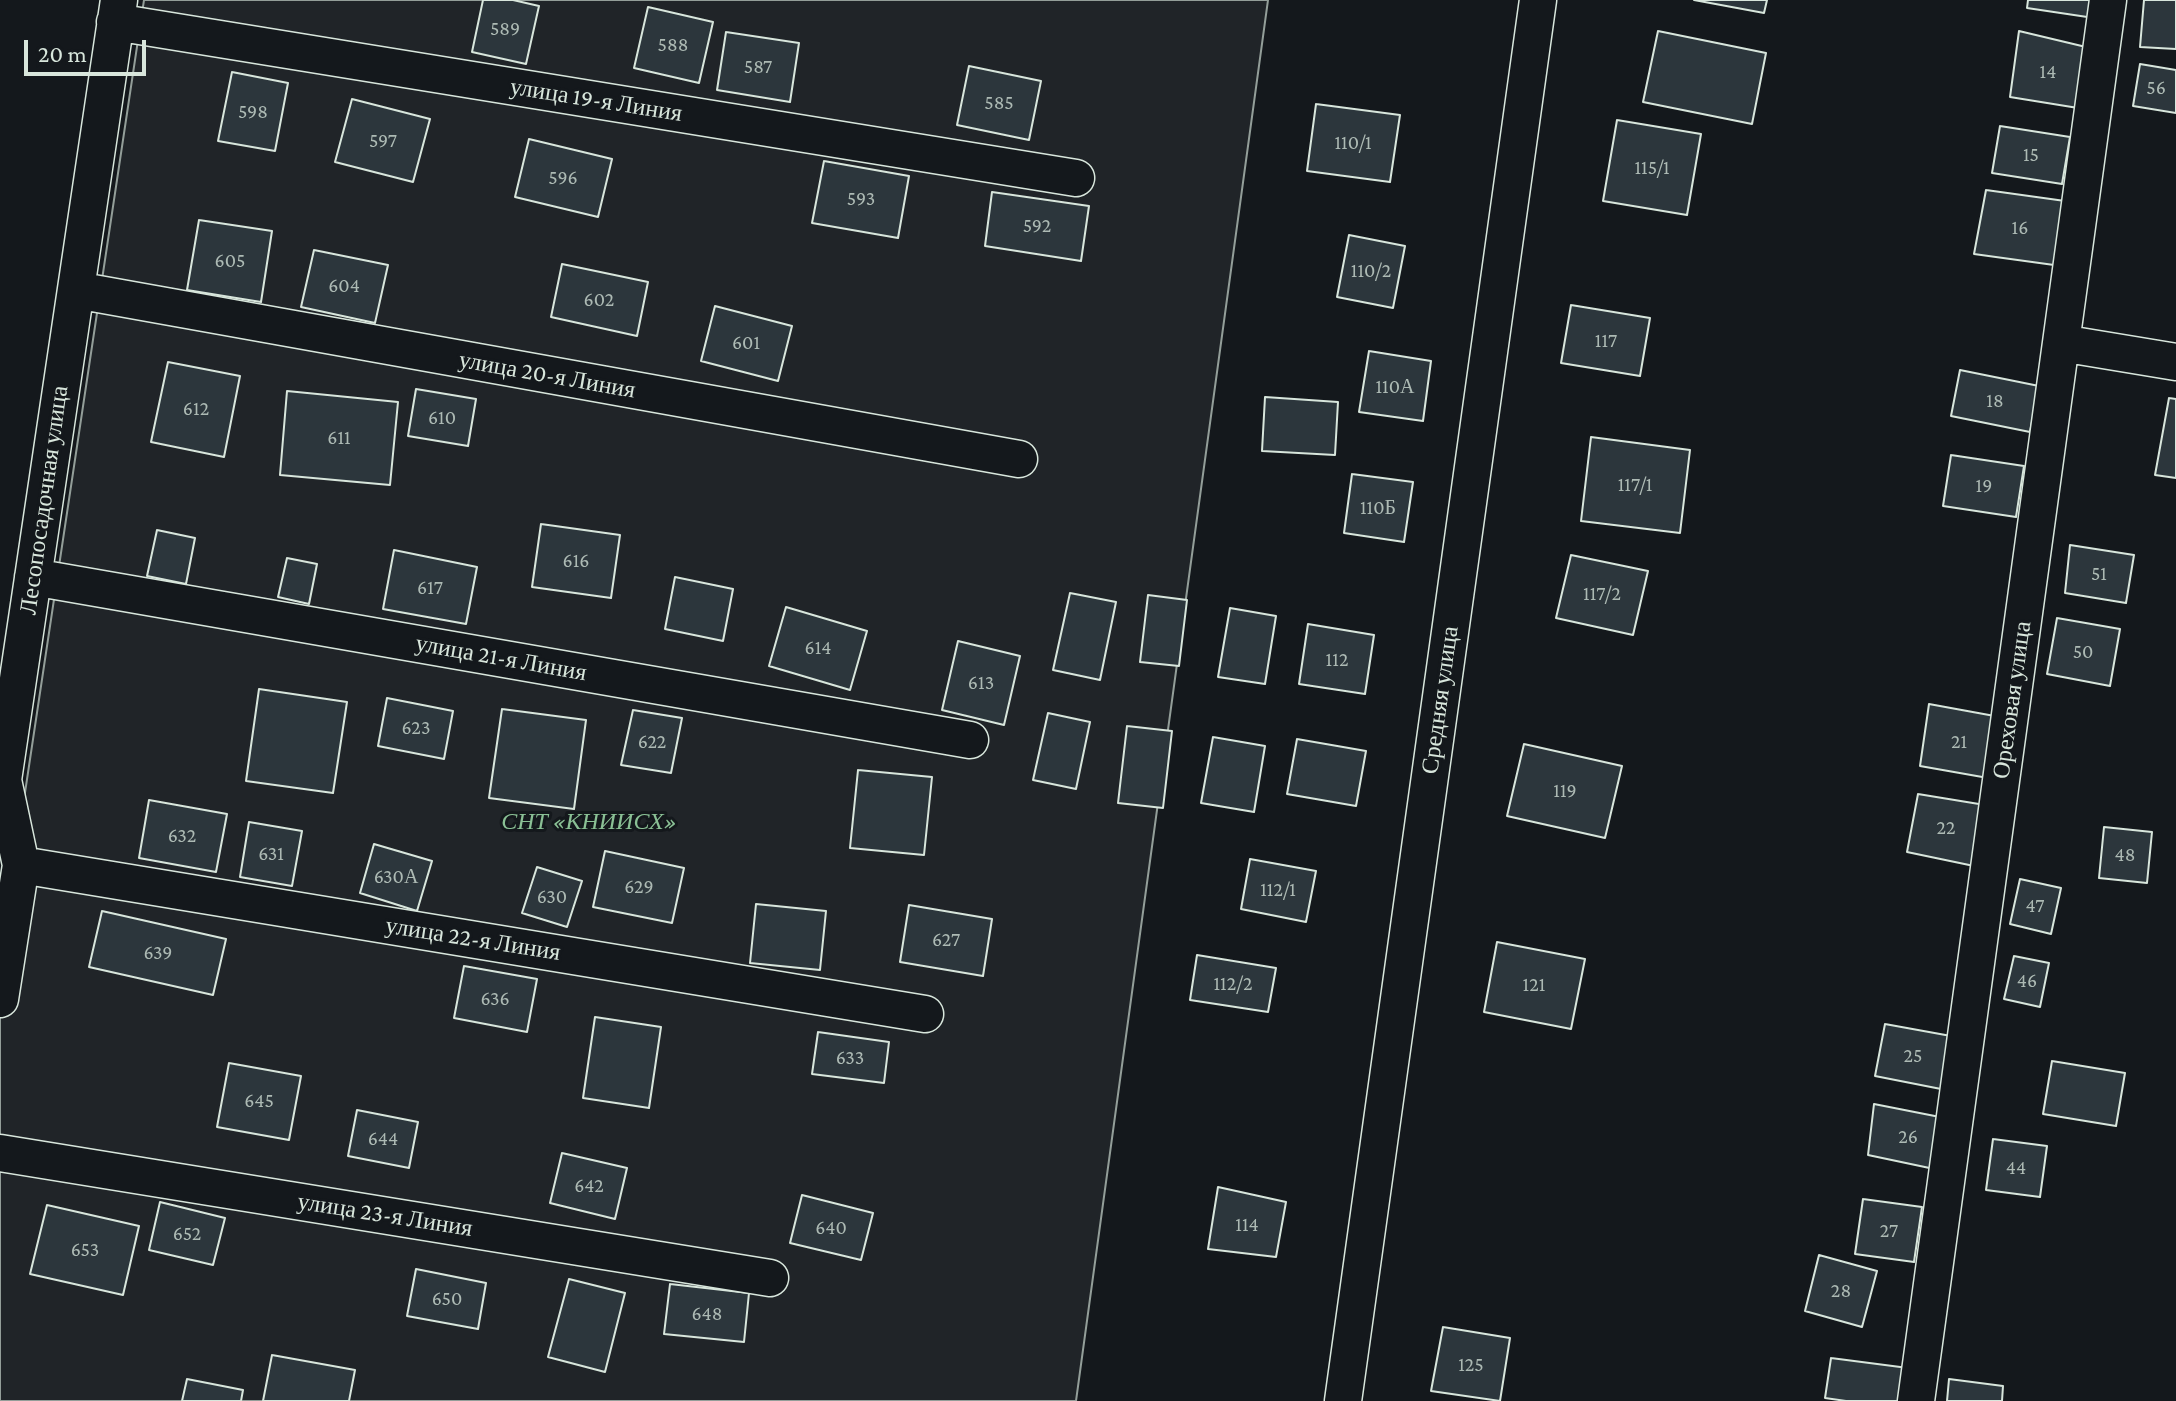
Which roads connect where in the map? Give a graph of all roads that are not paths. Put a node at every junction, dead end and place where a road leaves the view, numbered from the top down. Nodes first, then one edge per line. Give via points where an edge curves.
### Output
1 (1538, 0) edge
2 (2108, 0) edge
3 (117, 11) edge
4 (1076, 178) dead end
5 (76, 290) junction
6 (2061, 343) junction
7 (2176, 362) edge
8 (1019, 459) dead end
9 (33, 577) junction
10 (970, 740) dead end
11 (21, 865) junction
12 (5, 938) edge
13 (0, 999) edge
14 (925, 1014) dead end
15 (0, 1153) edge
16 (770, 1278) dead end
17 (1343, 1401) edge
18 (1916, 1401) edge

1 - 17 street, Средняя улица
2 - 6 street, Ореховая улица
3 - 4 street, улица 19-я Линия
3 - 5 street, Лесопосадочная улица
5 - 8 street, улица 20-я Линия
5 - 9 street, Лесопосадочная улица
6 - 7 street
6 - 18 street, Ореховая улица
9 - 10 street, улица 21-я Линия
9 - 11 street, Лесопосадочная улица via 3,780
11 - 12 street, Лесопосадочная улица
11 - 14 street, улица 22-я Линия
12 - 13 street, Лесопосадочная улица
15 - 16 street, улица 23-я Линия

